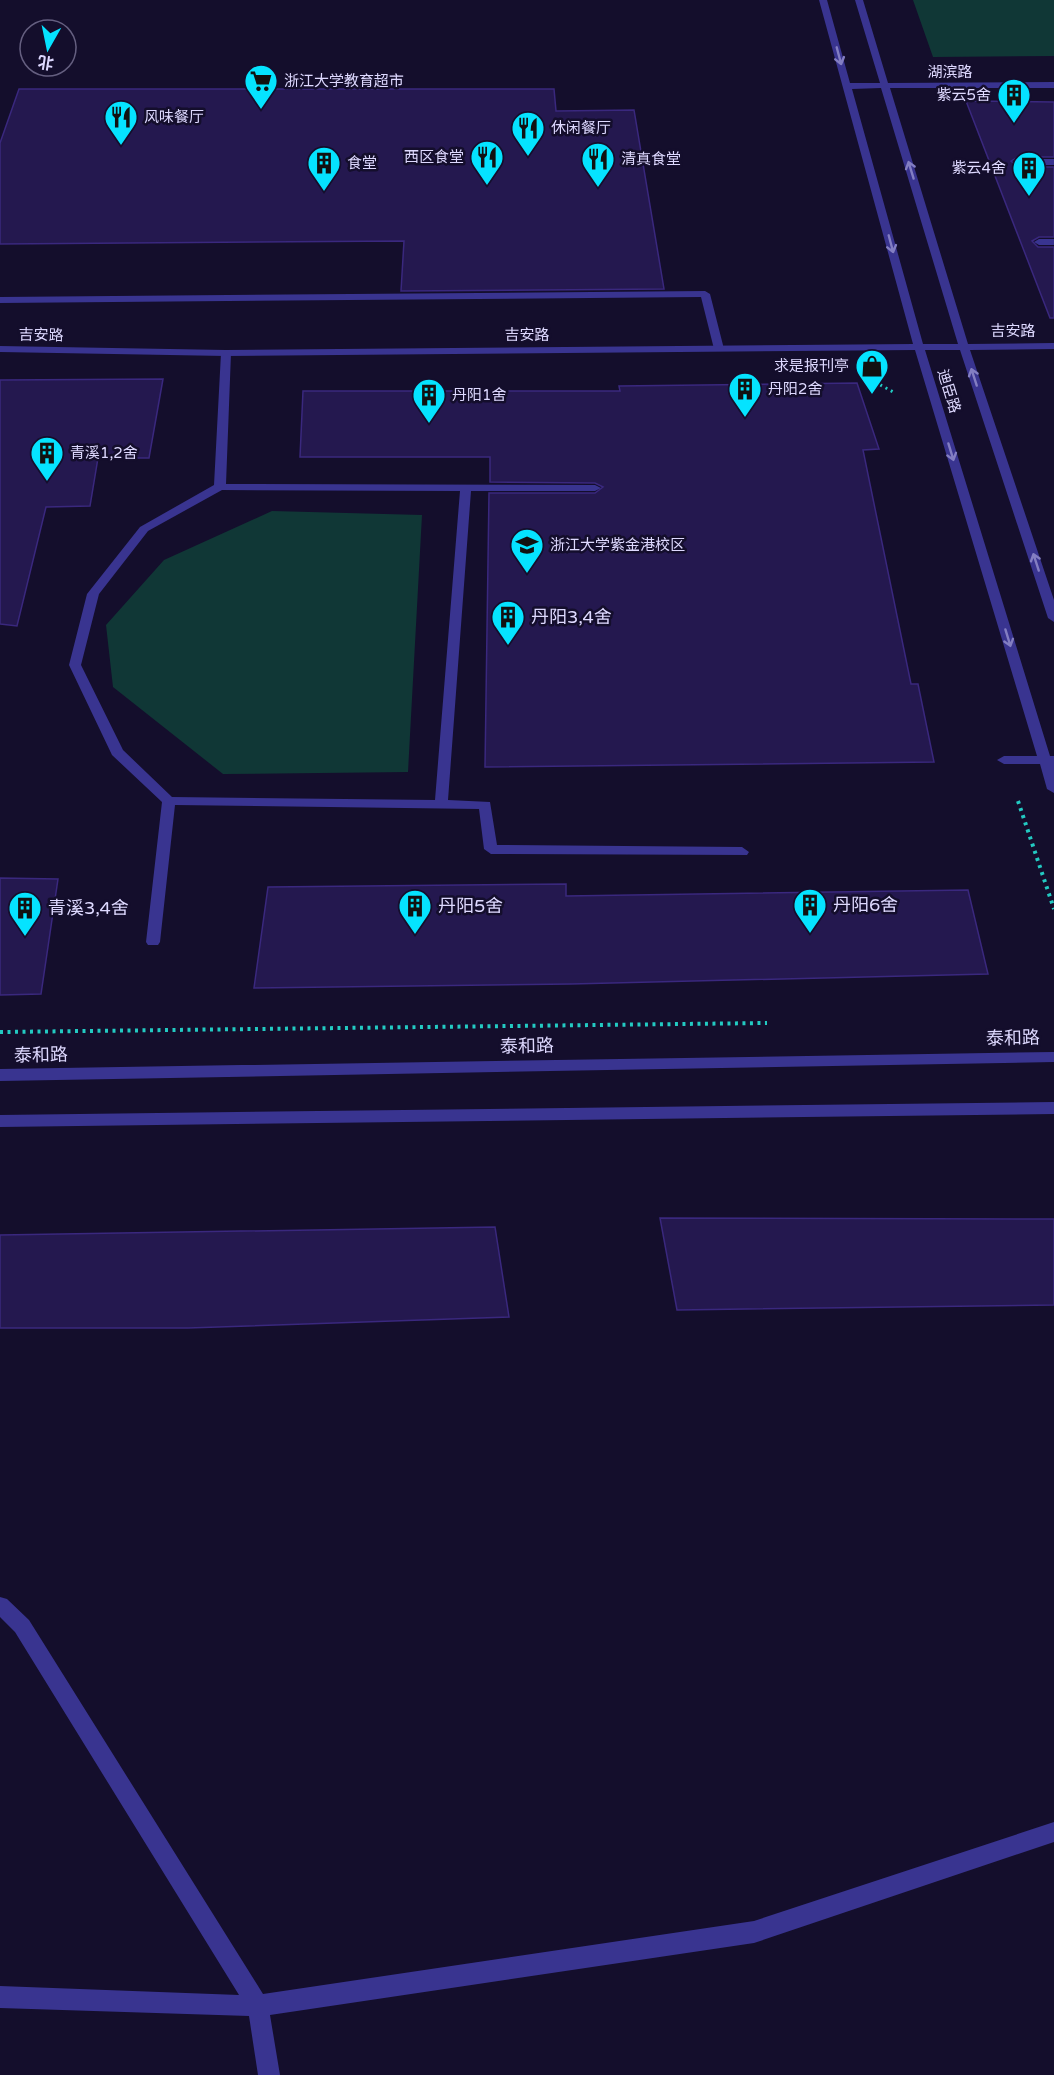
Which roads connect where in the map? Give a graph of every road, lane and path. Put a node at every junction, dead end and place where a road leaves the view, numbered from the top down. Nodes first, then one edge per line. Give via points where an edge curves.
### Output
1 (823, 0) edge
2 (859, 0) edge
3 (1054, 85) edge
4 (847, 86) junction
5 (885, 86) junction
6 (1018, 162) dead end
7 (1054, 162) edge
8 (1039, 242) dead end
9 (1054, 242) edge
10 (0, 300) edge
11 (1054, 346) edge
12 (920, 347) junction
13 (964, 347) junction
14 (0, 349) edge
15 (719, 349) junction
16 (226, 353) junction
17 (871, 380) dead end
18 (899, 395) dead end
19 (220, 487) junction
20 (466, 488) junction
21 (595, 488) dead end
22 (1054, 618) edge
23 (1005, 760) joint
24 (1050, 760) edge
25 (1054, 789) edge
26 (169, 801) junction
27 (441, 804) junction
28 (742, 852) dead end
29 (1054, 909) edge
30 (153, 942) dead end
31 (772, 1023) dead end
32 (0, 1032) edge
33 (1054, 1057) edge
34 (0, 1075) edge
35 (1054, 1108) edge
36 (0, 1121) edge
37 (0, 1605) edge
38 (1054, 1832) edge
39 (0, 1996) edge
40 (258, 2006) junction
41 (269, 2075) edge

1 -> 4 street, 迪臣路
2 - 5 street, 迪臣路
3 - 5 street, 湖滨路
4 - 5 street, 湖滨路
4 -> 12 street, 迪臣路
13 -> 5 street, 迪臣路
6 - 7 street
8 - 9 street
10 - 15 street via 705,294
11 - 13 street, 吉安路
12 - 13 street, 吉安路
12 - 15 street, 吉安路
12 -> 24 street, 迪臣路
22 -> 13 street, 迪臣路
14 - 16 street, 吉安路
15 - 16 street, 吉安路
16 - 19 street
17 - 18 path
19 - 20 street
19 - 26 street via 144,529 93,594 75,665 117,752
20 - 21 street
20 - 27 street
23 - 24 street
23 - 29 path
24 - 25 street, 迪臣路
26 - 27 street
26 - 30 street
27 - 28 street via 485,805 491,849
31 - 32 path
33 - 34 street, 泰和路
35 - 36 street
37 - 40 street via 22,1626
38 - 40 street via 754,1932
39 - 40 street
40 - 41 street

